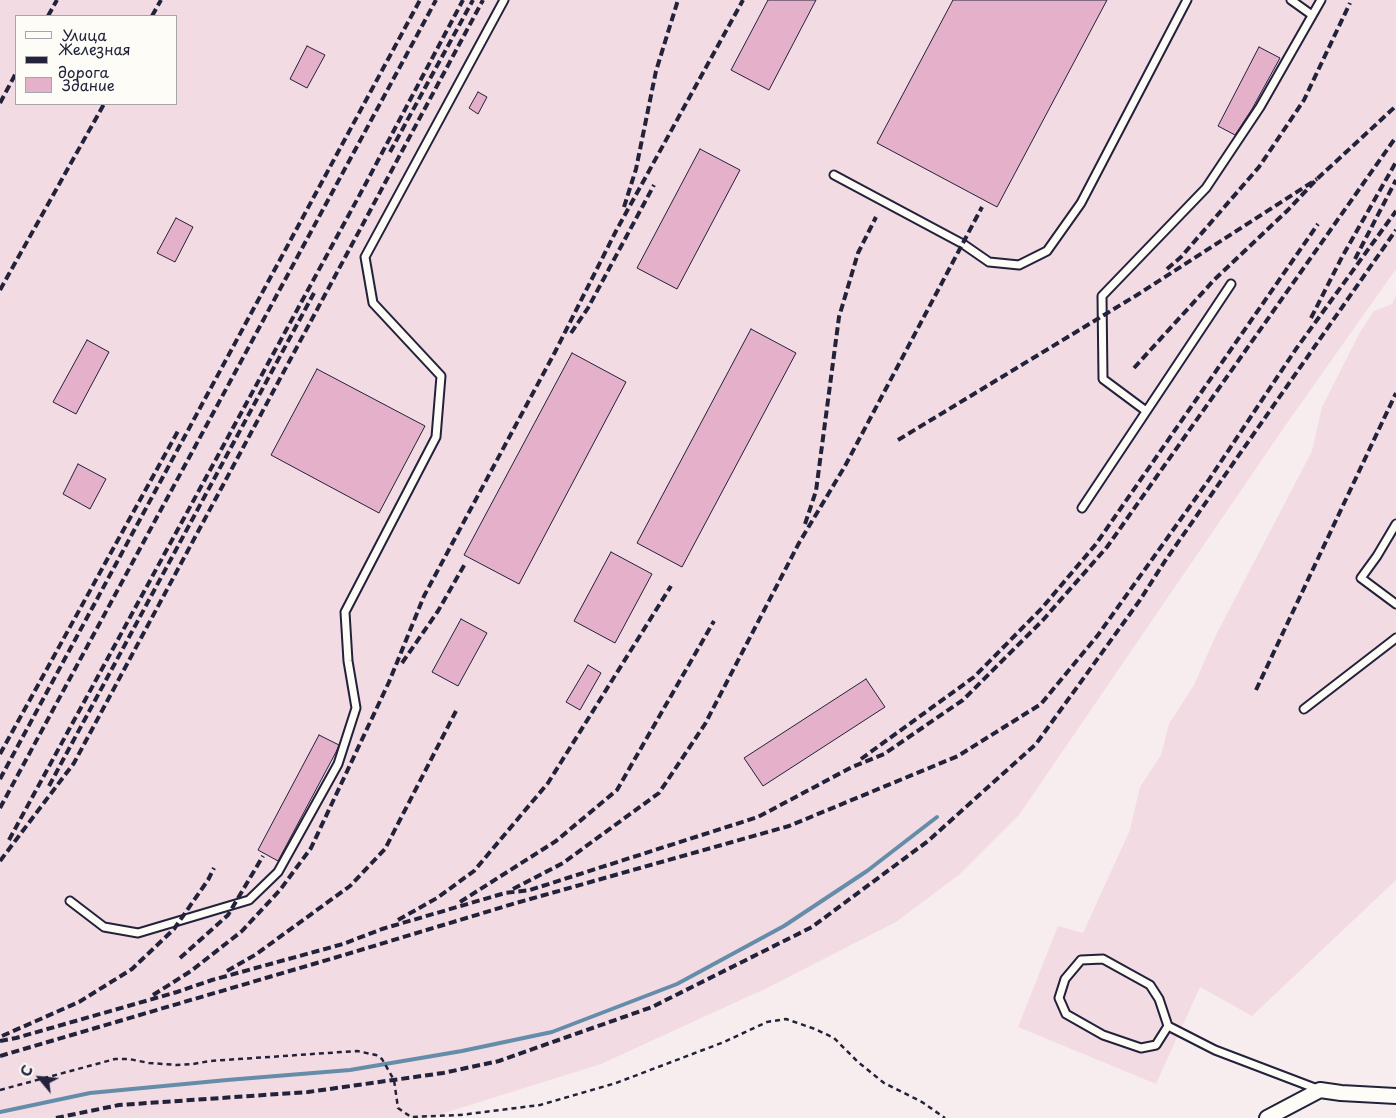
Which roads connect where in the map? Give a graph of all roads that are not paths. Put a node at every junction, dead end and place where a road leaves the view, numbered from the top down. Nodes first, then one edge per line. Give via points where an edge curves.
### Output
1 (504, 0) edge
2 (1187, 0) edge
3 (1291, 0) edge
4 (1320, 0) edge
5 (1312, 15) junction
6 (834, 175) dead end
7 (1231, 284) dead end
8 (1146, 411) junction
9 (1082, 508) dead end
10 (1396, 524) edge
11 (1396, 604) edge
12 (1396, 638) edge
13 (1304, 709) dead end
14 (70, 901) dead end
15 (1168, 1026) junction
16 (1320, 1090) junction
17 (1396, 1096) edge
18 (1268, 1118) edge

1 - 14 lane via 365,257 373,303 442,376 436,437 345,612 348,661 356,708 338,764 278,872 248,900 138,933 104,927
2 - 6 lane via 1081,203 1047,251 1019,265 989,262 963,244
3 - 5 lane
4 - 5 lane
5 - 8 lane via 1260,108 1206,188 1102,296 1103,379
7 - 8 lane
8 - 9 lane
10 - 11 lane via 1361,578
12 - 13 lane
15 - 15 lane via 1159,999 1150,985 1104,959 1082,960 1064,979 1059,998 1066,1014 1103,1035 1141,1048 1156,1045
15 - 16 lane via 1215,1050
16 - 17 street
16 - 18 street

